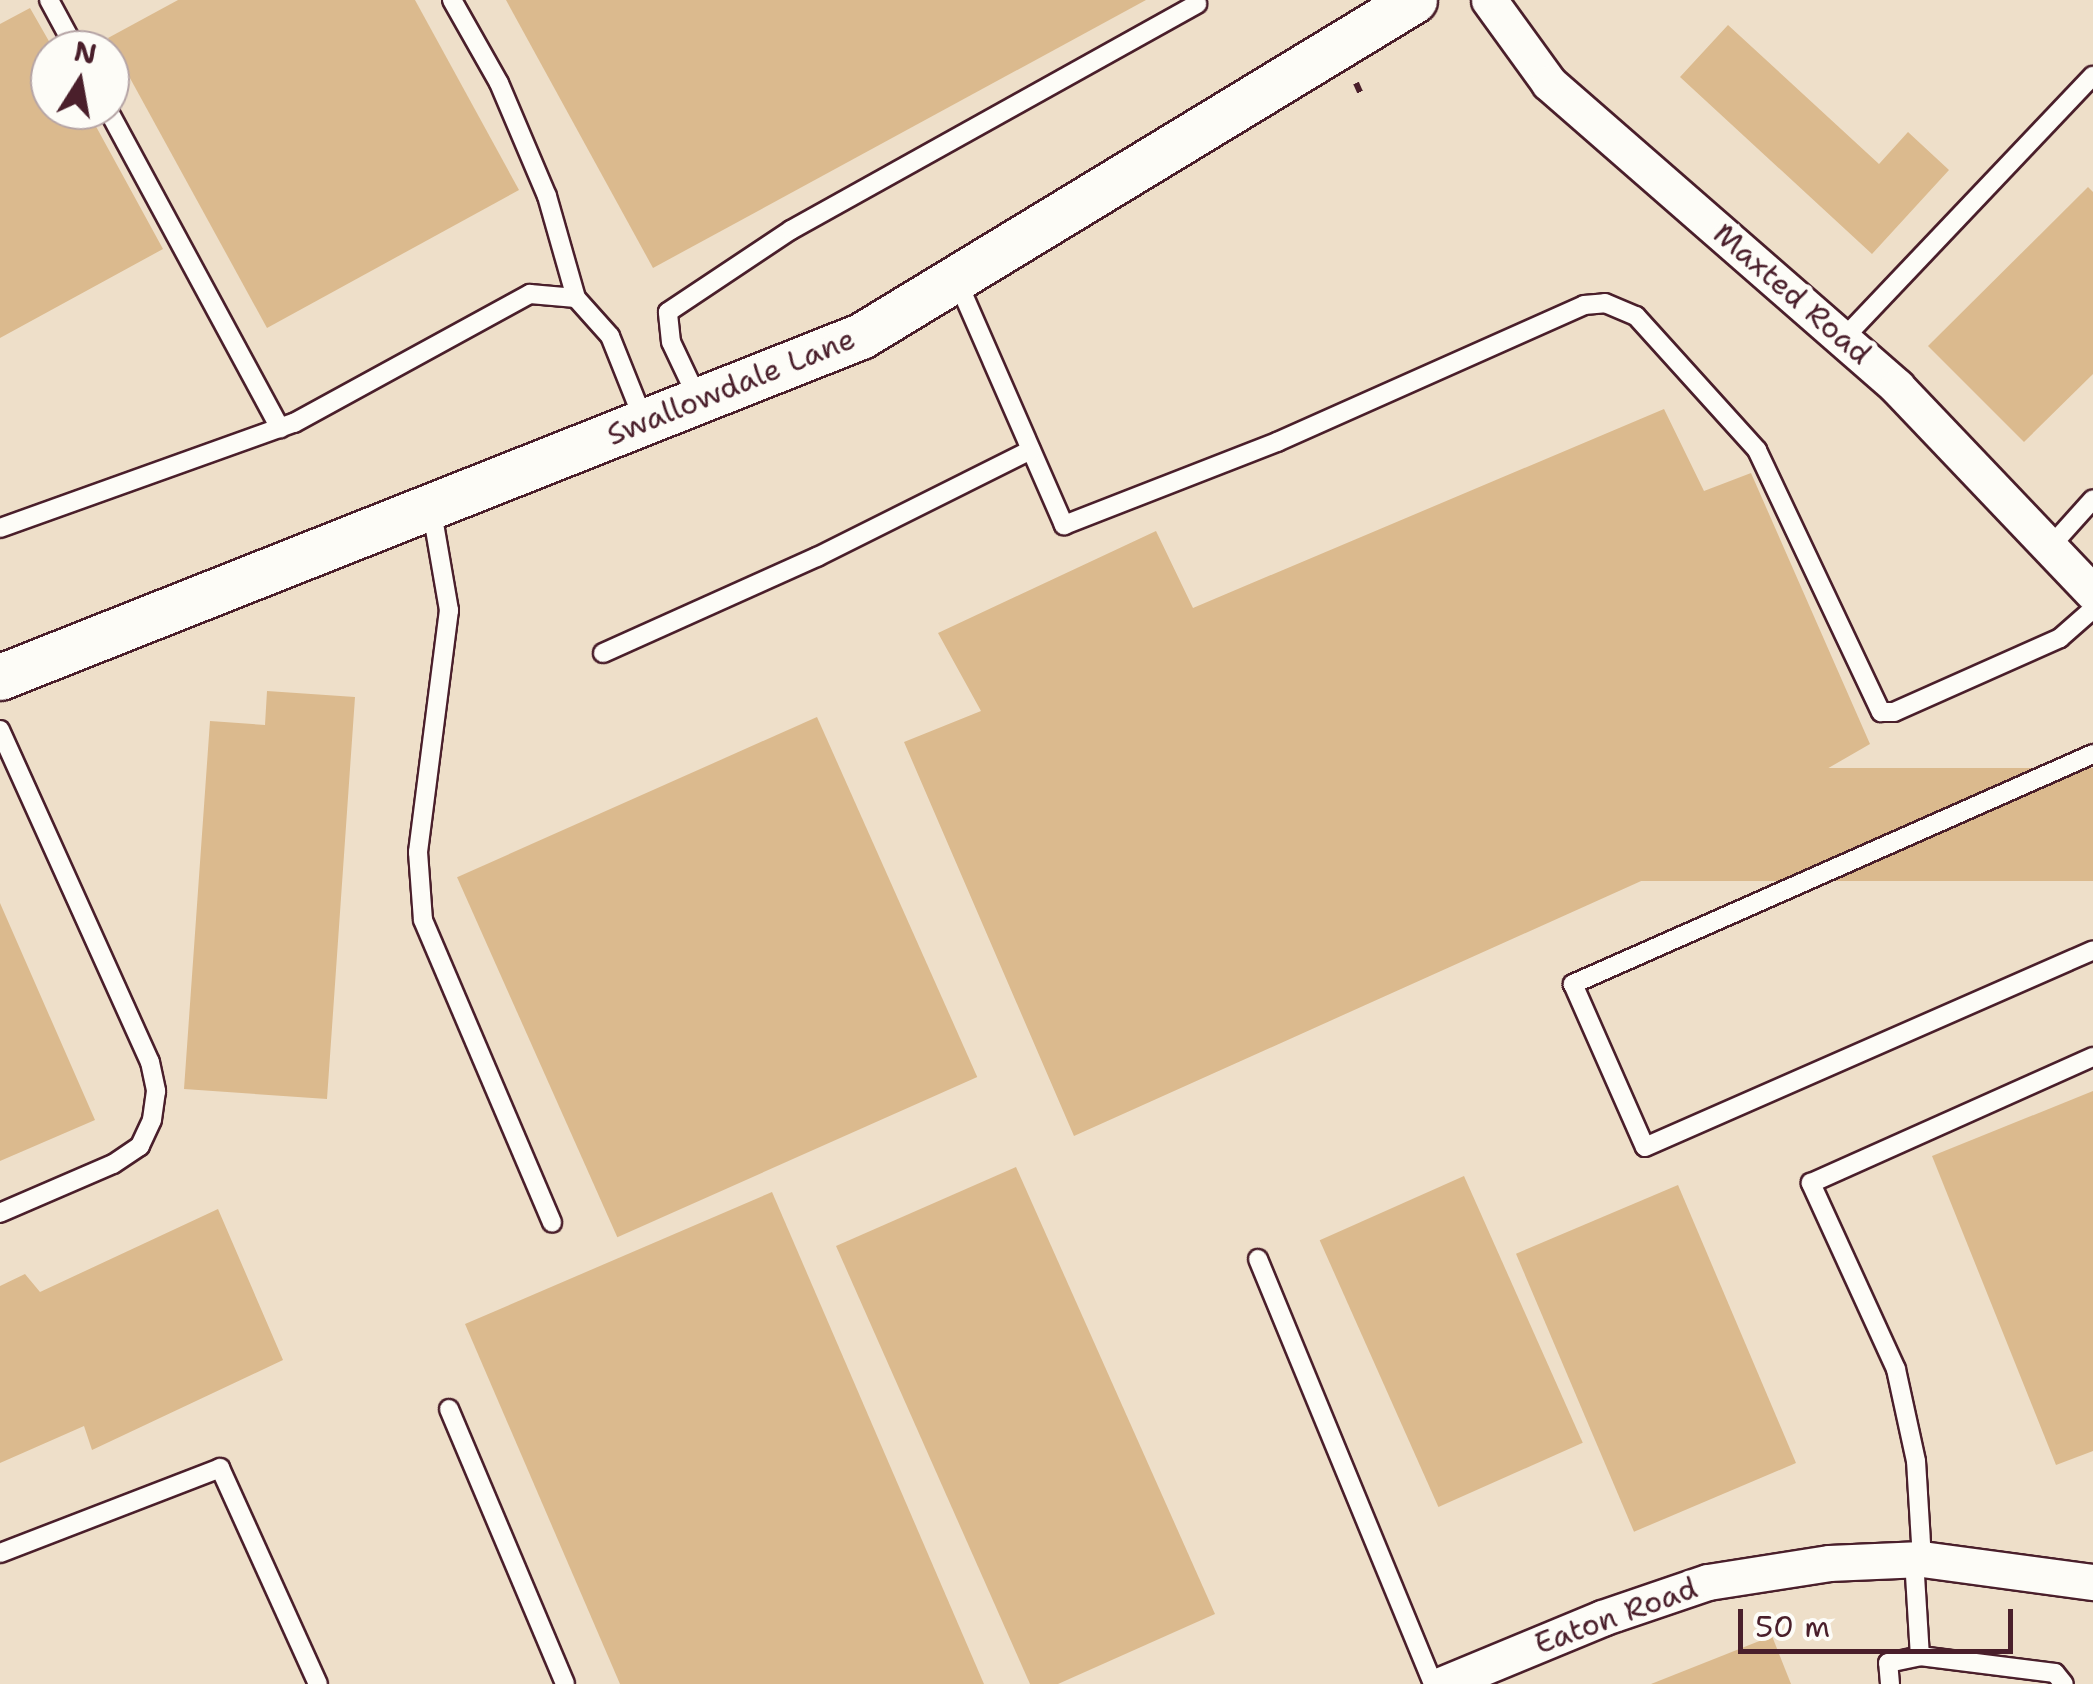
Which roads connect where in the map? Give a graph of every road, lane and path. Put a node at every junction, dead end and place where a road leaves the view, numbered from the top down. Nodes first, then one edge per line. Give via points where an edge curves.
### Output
1 (49, 0) edge
2 (452, 0) edge
3 (1414, 0) edge
4 (1489, 0) edge
5 (1198, 4) dead end
6 (65, 30) edge
7 (2093, 76) edge
8 (119, 130) edge
9 (955, 278) junction
10 (576, 298) junction
11 (1843, 339) junction
12 (698, 400) junction
13 (644, 422) junction
14 (280, 428) junction
15 (1031, 450) junction
16 (2093, 499) edge
17 (432, 506) junction
18 (0, 528) edge
19 (2050, 547) junction
20 (2093, 593) edge
21 (2093, 609) edge
22 (603, 654) dead end
23 (0, 677) edge
24 (0, 730) edge
25 (2093, 754) edge
26 (2093, 950) edge
27 (2093, 1058) edge
28 (0, 1213) edge
29 (552, 1223) dead end
30 (1258, 1259) dead end
31 (449, 1409) dead end
32 (0, 1553) edge
33 (1918, 1559) junction
34 (2093, 1582) edge
35 (1920, 1656) junction
36 (318, 1684) edge
37 (565, 1684) edge
38 (1433, 1684) edge
39 (1443, 1684) edge
40 (1890, 1684) edge
41 (2064, 1684) edge

1 - 6 lane
2 - 10 lane via 499,83 547,196
3 - 9 street, Swallowdale Lane
4 - 11 street, Maxted Road via 1549,83
5 - 12 lane via 791,230 668,312 671,342
7 - 11 lane
8 - 14 lane
9 - 12 street, Swallowdale Lane via 861,336
9 - 15 lane
10 - 13 lane via 610,336
10 - 14 lane via 530,294
11 - 19 street, Maxted Road
12 - 13 street, Swallowdale Lane
13 - 17 street, Swallowdale Lane
14 - 18 lane
15 - 21 lane via 1064,526 1276,442 1584,305 1605,303 1636,316 1758,450 1881,712 2060,638
15 - 22 lane
16 - 19 lane
17 - 23 street, Swallowdale Lane
17 - 29 lane via 449,610 418,852 423,920
19 - 20 street, Maxted Road
24 - 28 lane via 150,1062 156,1091 140,1146
25 - 26 lane via 1573,984 1645,1147
27 - 33 lane via 1811,1184 1896,1369 1916,1461
30 - 38 lane
31 - 37 lane
32 - 36 lane via 220,1468
33 - 34 street, Eaton Road
33 - 35 lane
33 - 39 street, Eaton Road via 1828,1563 1708,1582
35 - 40 lane via 1888,1663
35 - 41 lane via 2055,1673

